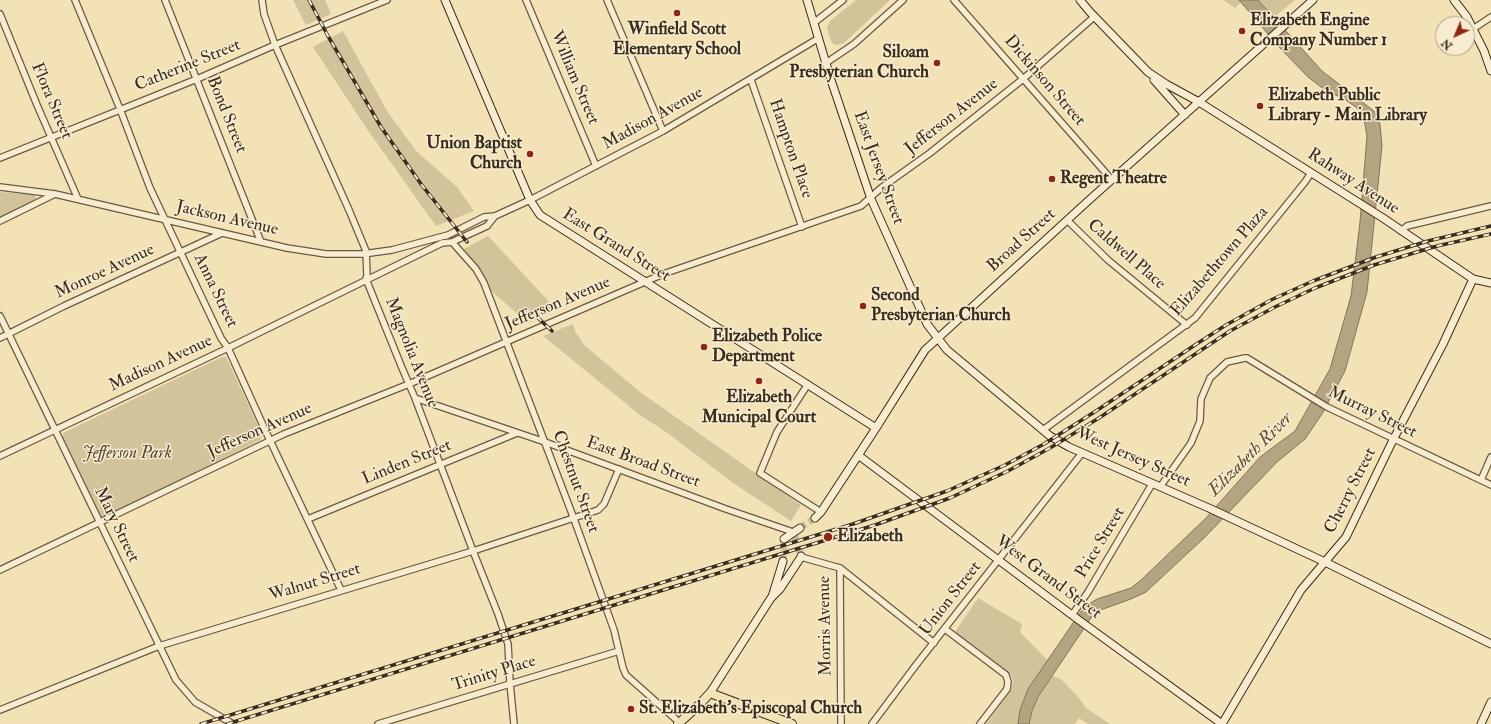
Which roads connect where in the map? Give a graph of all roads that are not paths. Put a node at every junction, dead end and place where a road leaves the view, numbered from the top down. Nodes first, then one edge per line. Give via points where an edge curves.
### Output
1 (75, 0) edge
2 (165, 0) edge
3 (262, 0) edge
4 (387, 0) edge
5 (445, 0) edge
6 (526, 0) edge
7 (607, 0) edge
8 (807, 0) edge
9 (843, 0) edge
10 (903, 0) edge
11 (954, 0) edge
12 (1080, 0) edge
13 (1313, 0) edge
14 (1454, 0) edge
15 (0, 14) edge
16 (1466, 16) edge
17 (1094, 17) junction
18 (1491, 17) edge
19 (815, 22) junction
20 (1475, 28) edge
21 (1475, 33) edge
22 (819, 38) junction
23 (275, 45) junction
24 (826, 63) junction
25 (1491, 71) edge
26 (1148, 72) junction
27 (197, 79) junction
28 (1023, 79) junction
29 (751, 80) junction
30 (1199, 102) junction
31 (120, 109) junction
32 (1185, 115) junction
33 (663, 131) junction
34 (51, 137) junction
35 (0, 158) edge
36 (596, 166) junction
37 (1311, 173) junction
38 (1112, 180) junction
39 (0, 187) edge
40 (55, 194) junction
41 (78, 199) junction
42 (871, 199) junction
43 (530, 200) junction
44 (1491, 206) edge
45 (495, 216) junction
46 (166, 219) junction
47 (1067, 220) junction
48 (0, 221) edge
49 (802, 227) junction
50 (1401, 231) junction
51 (222, 232) junction
52 (448, 235) junction
53 (261, 242) junction
54 (452, 242) junction
55 (442, 243) junction
56 (181, 252) junction
57 (366, 254) junction
58 (1473, 279) junction
59 (366, 280) junction
60 (645, 282) junction
61 (1491, 283) edge
62 (0, 316) edge
63 (1187, 324) junction
64 (9, 334) junction
65 (0, 338) edge
66 (937, 338) junction
67 (507, 341) junction
68 (228, 348) junction
69 (409, 384) junction
70 (808, 384) junction
71 (415, 398) junction
72 (876, 428) junction
73 (55, 430) junction
74 (1043, 430) junction
75 (518, 433) junction
76 (1393, 440) junction
77 (270, 441) junction
78 (546, 442) junction
79 (1082, 453) junction
80 (0, 456) edge
81 (858, 456) junction
82 (1491, 457) edge
83 (440, 465) junction
84 (619, 469) junction
85 (1480, 480) junction
86 (1152, 484) junction
87 (1491, 485) edge
88 (1160, 487) junction
89 (821, 512) junction
90 (816, 518) tunnel mouth
91 (308, 519) junction
92 (574, 519) junction
93 (100, 522) junction
94 (800, 528) tunnel mouth
95 (794, 534) junction
96 (784, 539) dead end
97 (473, 551) junction
98 (801, 557) joint
99 (998, 560) junction
100 (783, 561) tunnel mouth
101 (1326, 562) junction
102 (840, 568) junction
103 (0, 570) edge
104 (341, 590) junction
105 (771, 598) junction
106 (1074, 616) junction
107 (945, 629) junction
108 (934, 643) junction
109 (1491, 644) edge
110 (158, 646) junction
111 (619, 651) junction
112 (510, 683) junction
113 (710, 693) junction
114 (1491, 702) edge
115 (0, 710) edge
116 (679, 723) edge
117 (233, 724) edge
118 (378, 724) edge
119 (514, 724) edge
120 (792, 724) edge
121 (841, 724) edge
122 (872, 724) edge
123 (980, 724) edge
124 (1222, 724) edge
125 (1481, 724) edge

1 - 31 street, Anna Street
2 - 27 street, Bond Street
3 - 23 street, Magnolia Avenue
4 - 23 street, Catherine Street
5 - 43 street, East Grand Street
6 - 36 street, William Street
7 - 33 street
8 - 19 street, East Jersey Street
9 - 19 street
10 - 24 street via 854,44
11 - 28 street, Dickinson Street
12 - 17 street
13 - 30 street, Broad Street
14 - 16 street
15 - 34 street, Flora Street
17 - 26 street
17 - 28 street, Jefferson Avenue
18 - 20 street
19 - 22 street, East Jersey Street
21 - 25 street
22 - 24 street, East Jersey Street
22 - 29 street, Madison Avenue
23 - 27 street, Catherine Street
23 - 57 street, Magnolia Avenue
24 - 42 street, East Jersey Street
26 - 30 street, Rahway Avenue
26 - 32 street
27 - 31 street, Catherine Street
27 - 53 street, Bond Street
28 - 38 street, Dickinson Street
28 - 42 street, Jefferson Avenue via 930,153 881,188
29 - 33 street, Madison Avenue
29 - 49 street, Hampton Place
30 - 32 street, Broad Street
30 - 37 street, Rahway Avenue
31 - 34 street, Catherine Street
31 - 46 street, Anna Street via 150,188
32 - 38 street, Broad Street
33 - 36 street, Madison Avenue
34 - 35 street, Catherine Street
34 - 41 street, Flora Street
36 - 43 street, Madison Avenue
37 - 50 street, Rahway Avenue
37 - 63 street, Elizabethtown Plaza via 1195,318
38 - 47 street, Broad Street
39 - 40 street, Jackson Avenue
40 - 41 street, Jackson Avenue
40 - 48 street
41 - 46 street, Jackson Avenue
42 - 49 street, Jefferson Avenue via 854,209
42 - 66 street, East Jersey Street via 927,324
43 - 45 street, Madison Avenue
43 - 60 street, East Grand Street via 540,216
44 - 50 street via 1407,226
45 - 52 street, Madison Avenue via 484,218
45 - 54 street, Madison Avenue via 488,226
46 - 51 street, Jackson Avenue
46 - 56 street, Anna Street
47 - 63 street, Caldwell Place via 1108,260
47 - 66 street, Broad Street
49 - 60 street, Jefferson Avenue via 676,269
50 - 58 street, Rahway Avenue
51 - 53 street, Jackson Avenue
51 - 56 street, Monroe Avenue
52 - 55 street, Madison Avenue
52 - 57 street, Jackson Avenue
53 - 57 street, Jackson Avenue via 326,254
54 - 55 street, Madison Avenue
54 - 67 street, Chestnut Street via 484,283
55 - 59 street, Madison Avenue
56 - 64 street, Monroe Avenue
56 - 68 street, Anna Street
57 - 59 street, Magnolia Avenue
58 - 61 street, Rahway Avenue
58 - 76 street, Cherry Street via 1443,344
59 - 68 street, Madison Avenue
59 - 69 street, Magnolia Avenue
60 - 67 street, Jefferson Avenue
60 - 70 street, East Grand Street
62 - 64 street, Mary Street
63 - 74 street, Elizabethtown Plaza
64 - 65 street, Monroe Avenue
64 - 73 street, Mary Street
66 - 72 street, Broad Street via 925,350
66 - 74 street, West Jersey Street via 947,350
67 - 69 street, Jefferson Avenue
67 - 78 street, Chestnut Street
68 - 73 street, Madison Avenue
68 - 77 street, Anna Street
69 - 71 street, Magnolia Avenue
69 - 77 street, Jefferson Avenue
70 - 72 street, East Grand Street
70 - 89 street via 777,432 760,473
71 - 75 street, East Broad Street
71 - 83 street, Magnolia Avenue
72 - 81 street, Broad Street
73 - 80 street, Madison Avenue
73 - 93 street, Mary Street
74 - 79 street, West Jersey Street via 1056,440
75 - 78 street, East Broad Street
75 - 83 street, Linden Street
76 - 85 street, Murray Street
76 - 88 street, Murray Street via 1327,408 1245,358 1227,362 1210,378 1200,399 1200,421 1191,443
76 - 101 street, Cherry Street via 1346,538
77 - 91 street, Anna Street
77 - 93 street, Jefferson Avenue
78 - 84 street, East Broad Street
78 - 92 street, Chestnut Street
79 - 86 street, West Jersey Street
79 - 99 street, Union Street
81 - 89 street, Broad Street
81 - 99 street, West Grand Street
82 - 85 street
83 - 91 street, Linden Street
83 - 97 street, Magnolia Avenue
84 - 92 street, Walnut Street via 602,508
84 - 95 street, East Broad Street
85 - 87 street, Murray Street
86 - 88 street, West Jersey Street
86 - 106 street, Price Street
88 - 101 street, West Jersey Street
89 - 90 street, Broad Street
91 - 104 street, Anna Street
92 - 97 street, Walnut Street
92 - 111 street, Chestnut Street via 614,630
93 - 103 street, Jefferson Avenue
93 - 110 street, Mary Street
94 - 95 street
95 - 96 street
97 - 104 street, Walnut Street
97 - 112 street, Magnolia Avenue via 508,644
98 - 102 street, Morris Avenue
98 - 105 street
99 - 106 street, West Grand Street
99 - 107 street, Union Street
100 - 105 street
101 - 109 street, West Jersey Street
101 - 124 street, Cherry Street via 1301,590
102 - 108 street
102 - 121 street, Morris Avenue
104 - 110 street, Walnut Street
105 - 113 street
106 - 124 street, West Grand Street
107 - 108 street, Union Street
107 - 123 street via 1006,675 1007,689
108 - 122 street, Union Street
110 - 115 street, Walnut Street
110 - 117 street, Mary Street via 176,680 195,702
111 - 112 street, Trinity Place
111 - 116 street, Chestnut Street via 626,675
112 - 118 street, Trinity Place
112 - 119 street, Magnolia Avenue
113 - 116 main road
113 - 120 main road
114 - 125 street

